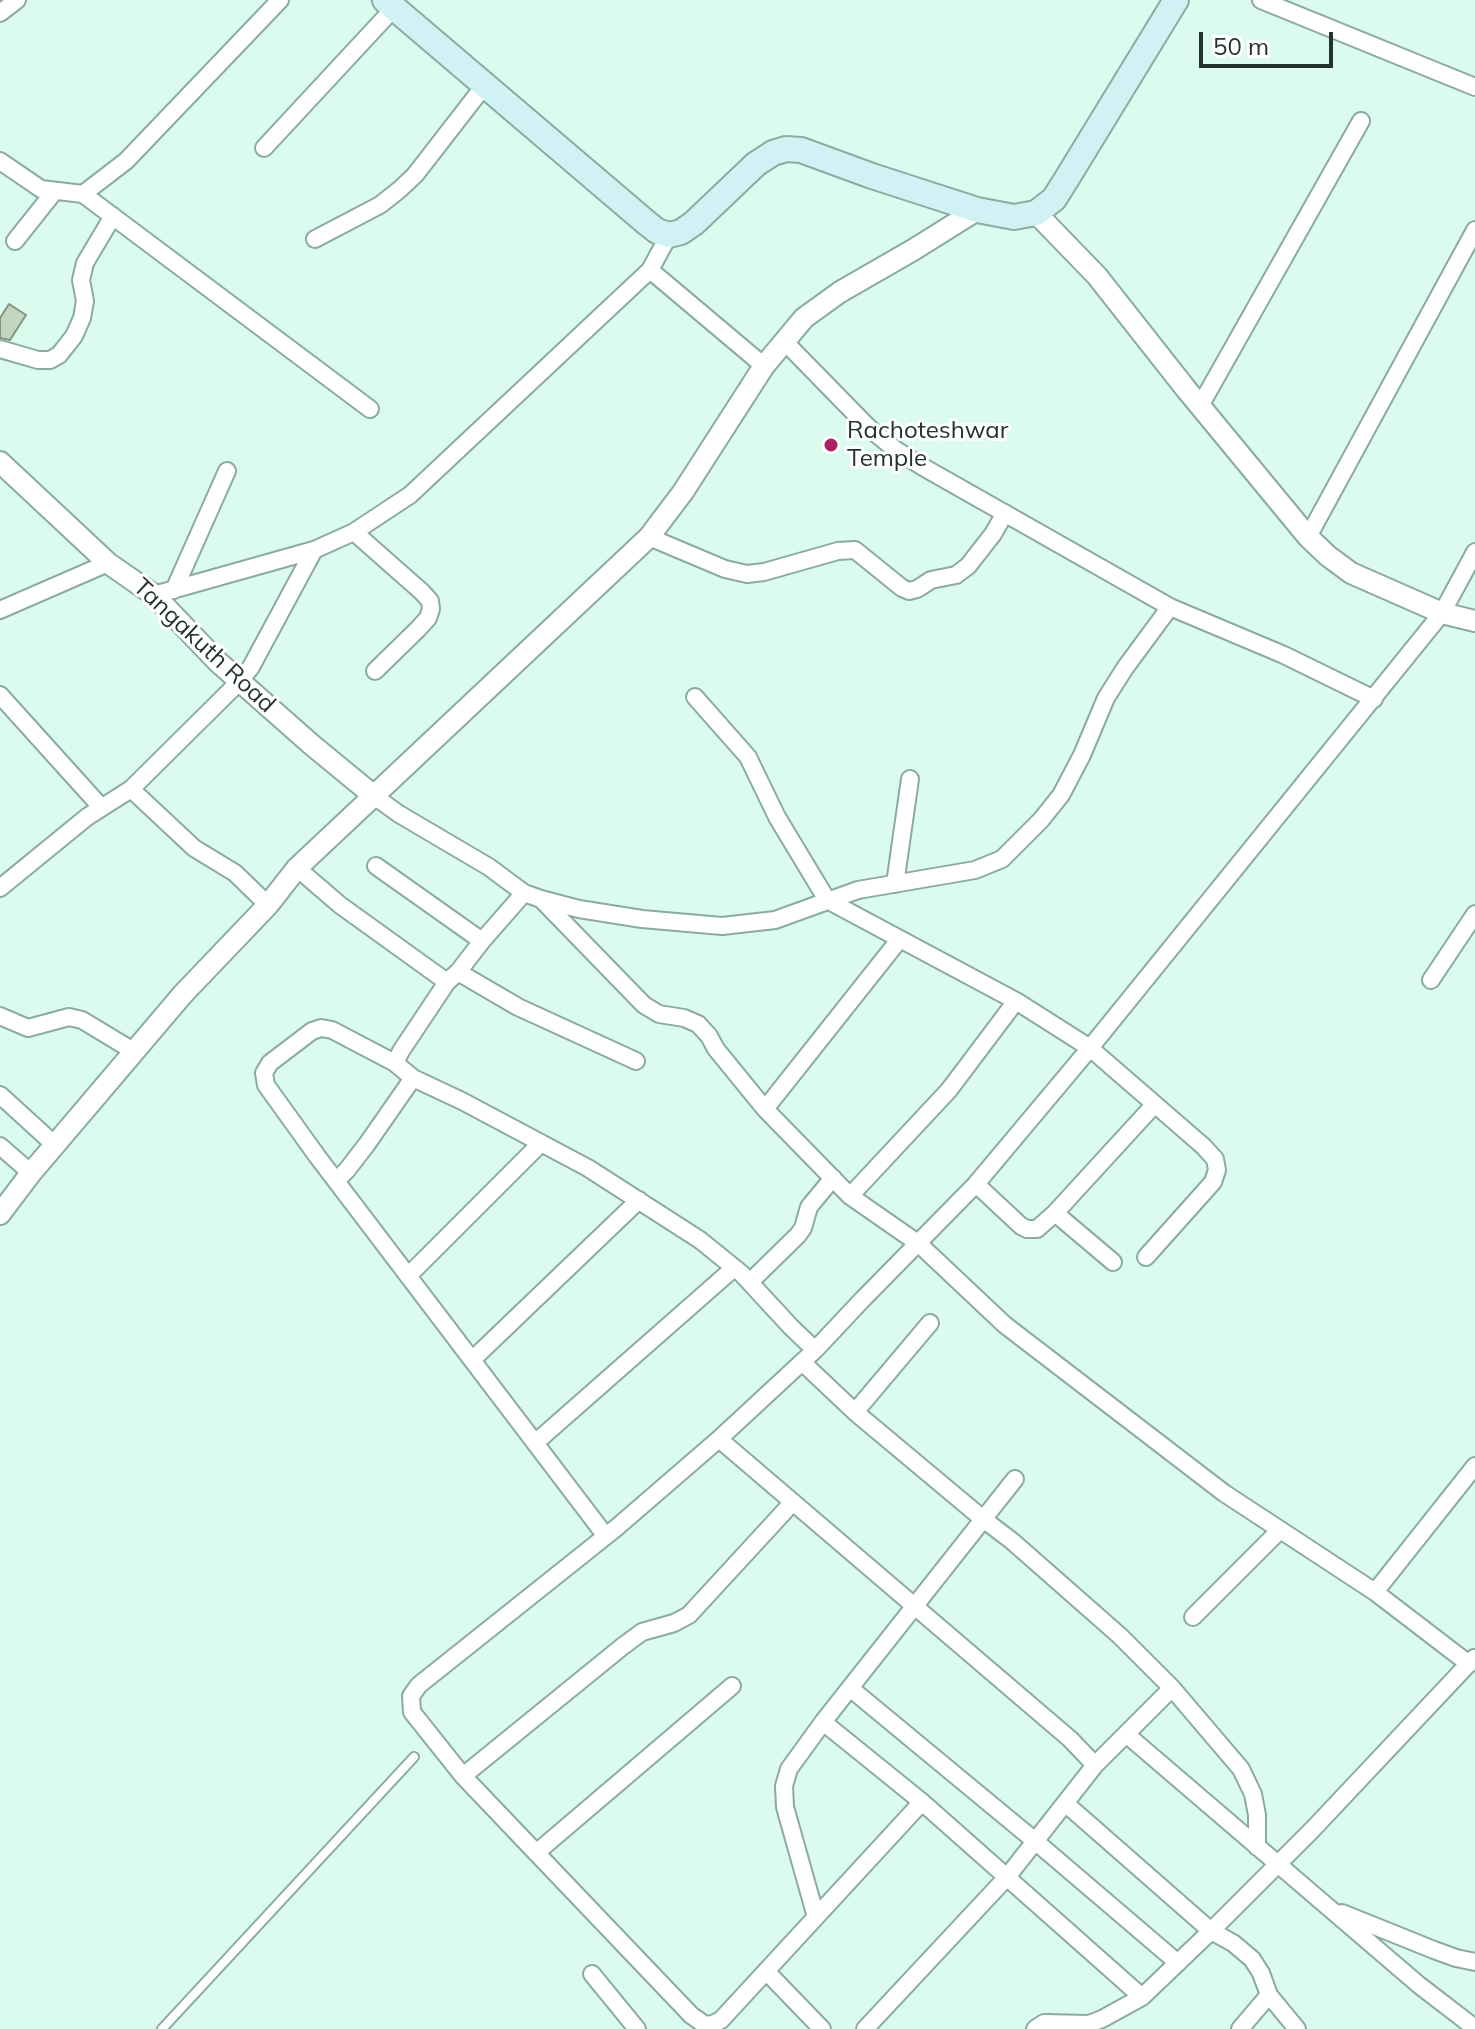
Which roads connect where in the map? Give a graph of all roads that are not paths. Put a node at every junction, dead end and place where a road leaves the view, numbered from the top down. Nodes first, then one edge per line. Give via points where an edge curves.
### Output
1 (17, 0) edge
2 (280, 0) edge
3 (1176, 0) edge
4 (1261, 0) edge
5 (390, 4) edge
6 (0, 13) edge
7 (484, 86) junction
8 (1475, 87) edge
9 (1361, 121) dead end
10 (264, 148) dead end
11 (0, 161) edge
12 (54, 192) junction
13 (83, 194) junction
14 (977, 210) junction
15 (1036, 213) junction
16 (113, 216) junction
17 (1475, 230) edge
18 (669, 235) junction
19 (315, 239) dead end
20 (15, 241) dead end
21 (650, 270) junction
22 (784, 341) junction
23 (0, 349) edge
24 (764, 366) junction
25 (1200, 406) junction
26 (370, 409) dead end
27 (0, 464) edge
28 (227, 471) dead end
29 (1005, 513) junction
30 (354, 532) junction
31 (649, 537) junction
32 (1308, 537) junction
33 (314, 550) junction
34 (1475, 552) edge
35 (108, 563) junction
36 (164, 593) junction
37 (1170, 607) junction
38 (0, 610) edge
39 (1442, 613) junction
40 (1475, 621) edge
41 (375, 671) dead end
42 (240, 681) junction
43 (0, 695) edge
44 (695, 697) dead end
45 (1374, 699) junction
46 (910, 779) dead end
47 (131, 789) junction
48 (374, 796) junction
49 (101, 807) junction
50 (376, 866) dead end
51 (297, 868) junction
52 (895, 884) junction
53 (0, 888) edge
54 (524, 893) junction
55 (541, 899) junction
56 (827, 900) junction
57 (268, 905) junction
58 (1475, 914) edge
59 (899, 940) junction
60 (482, 941) junction
61 (453, 977) junction
62 (1431, 980) dead end
63 (1016, 1001) junction
64 (0, 1016) edge
65 (1090, 1048) junction
66 (135, 1052) junction
67 (636, 1061) dead end
68 (395, 1063) junction
69 (413, 1078) junction
70 (0, 1095) edge
71 (1154, 1105) junction
72 (765, 1109) junction
73 (541, 1143) junction
74 (0, 1146) edge
75 (56, 1146) junction
76 (31, 1173) junction
77 (833, 1178) junction
78 (336, 1181) junction
79 (976, 1184) junction
80 (850, 1196) junction
81 (639, 1200) junction
82 (1055, 1213) junction
83 (0, 1214) edge
84 (919, 1244) junction
85 (1146, 1257) dead end
86 (1113, 1262) dead end
87 (734, 1268) junction
88 (408, 1276) junction
89 (750, 1282) junction
90 (930, 1323) dead end
91 (815, 1350) junction
92 (472, 1360) junction
93 (802, 1362) junction
94 (855, 1412) junction
95 (719, 1439) junction
96 (535, 1443) junction
97 (1475, 1466) edge
98 (1015, 1479) dead end
99 (793, 1502) junction
100 (983, 1519) junction
101 (1280, 1530) junction
102 (605, 1535) junction
103 (1375, 1592) junction
104 (915, 1607) junction
105 (1193, 1617) dead end
106 (1472, 1661) edge
107 (732, 1686) dead end
108 (850, 1688) junction
109 (1172, 1688) junction
110 (823, 1722) junction
111 (1126, 1734) junction
112 (414, 1757) dead end
113 (1095, 1765) junction
114 (463, 1776) junction
115 (922, 1802) junction
116 (1065, 1803) junction
117 (1035, 1841) junction
118 (1257, 1847) junction
119 (536, 1853) junction
120 (1277, 1864) junction
121 (1007, 1877) junction
122 (1325, 1906) junction
123 (816, 1917) junction
124 (1211, 1931) junction
125 (1475, 1962) edge
126 (1178, 1963) junction
127 (766, 1971) junction
128 (592, 1974) dead end
129 (1269, 1995) junction
130 (1142, 1997) junction
131 (1475, 2028) edge
132 (162, 2029) edge
133 (637, 2029) edge
134 (822, 2029) edge
135 (865, 2029) edge
136 (1035, 2029) edge
137 (1240, 2029) edge
138 (1297, 2029) edge

1 - 6 street
2 - 13 street via 126,161
3 - 15 main road via 1054,199
4 - 8 street
5 - 7 main road
5 - 10 street
7 - 18 main road via 648,224
7 - 19 street via 399,190
9 - 25 street
11 - 12 street via 30,183
12 - 13 street
12 - 20 street
13 - 16 street
14 - 15 main road via 1014,217
14 - 18 main road via 786,149 756,164 694,223
14 - 22 street via 840,292 804,318
15 - 25 street via 1097,276
16 - 23 street via 85,263 82,318 59,355 38,360
16 - 26 street
17 - 32 street
18 - 21 street
21 - 24 street
21 - 30 street via 410,495
22 - 24 street
22 - 29 street via 896,450
24 - 31 street
25 - 32 street
27 - 35 street, Tangakuth Road
28 - 36 street
29 - 31 street via 968,566 909,591 855,550 747,574
29 - 37 street
30 - 33 street
30 - 41 street via 430,601 428,618
31 - 48 street
32 - 39 street via 1351,573
33 - 36 street
33 - 42 street
34 - 39 street
35 - 36 street, Tangakuth Road
35 - 38 street
36 - 42 street, Tangakuth Road via 218,662
37 - 45 street
37 - 52 street via 1106,698 1068,782 1041,820 1002,859 975,870
39 - 40 street
39 - 45 street
42 - 47 street
42 - 48 street, Tangakuth Road
43 - 49 street
44 - 56 street via 748,757
45 - 65 street
46 - 52 street
47 - 49 street
47 - 57 street via 194,848 235,873
48 - 51 street
48 - 54 street
49 - 53 street
50 - 60 street
51 - 57 street
51 - 61 street via 340,905
52 - 56 street
54 - 55 street
54 - 60 street
55 - 56 street via 642,919 722,926 775,920
55 - 72 street via 644,1005 698,1024
56 - 59 street
57 - 66 street
58 - 62 street
59 - 63 street
59 - 72 street
60 - 61 street
61 - 67 street
61 - 68 street
63 - 65 street
63 - 80 street via 949,1090
64 - 66 street via 28,1028 75,1018
65 - 71 street
65 - 79 street
66 - 75 street
68 - 69 street
68 - 78 street via 321,1028 270,1063 264,1073 266,1085
69 - 73 street
69 - 78 street
70 - 75 street
71 - 82 street
71 - 85 street via 1203,1146 1217,1170 1213,1182
72 - 77 street
73 - 81 street
73 - 88 street
74 - 76 street
75 - 76 street
76 - 83 street
77 - 80 street
77 - 89 street via 809,1207 798,1235
78 - 88 street
79 - 82 street via 1027,1229 1037,1229
79 - 84 street
80 - 84 street
81 - 87 street
81 - 92 street
82 - 86 street
84 - 91 street
84 - 101 street via 1005,1325
87 - 89 street
87 - 96 street
88 - 92 street
89 - 91 street
90 - 94 street
91 - 93 street
92 - 96 street
93 - 94 street
93 - 95 street
94 - 100 street
95 - 99 street
95 - 102 street
96 - 102 street
97 - 103 street
98 - 100 street
99 - 104 street
99 - 114 street via 689,1615 642,1632
100 - 104 street
100 - 109 street via 1120,1636
101 - 103 street
101 - 105 street
102 - 114 street via 411,1696 412,1712
103 - 106 street
104 - 108 street
104 - 113 street
106 - 120 street
107 - 119 street
108 - 110 street
108 - 117 street
109 - 111 street
109 - 118 street via 1241,1769 1253,1794
110 - 115 street
110 - 123 street via 789,1769 784,1786 785,1807
111 - 113 street
111 - 118 street
112 - 132 lane
113 - 116 street
114 - 119 street
115 - 121 street
115 - 123 street
116 - 117 street
116 - 124 street
117 - 121 street
117 - 126 street
118 - 120 street
119 - 127 street via 697,2021 705,2025 721,2020
120 - 122 street
120 - 124 street
121 - 130 street
121 - 135 street
122 - 125 street
122 - 131 street
123 - 127 street
124 - 126 street
124 - 129 street via 1252,1959
126 - 130 street
127 - 134 street
128 - 133 street
129 - 137 street
129 - 138 street
130 - 136 street via 1089,2024 1044,2023

